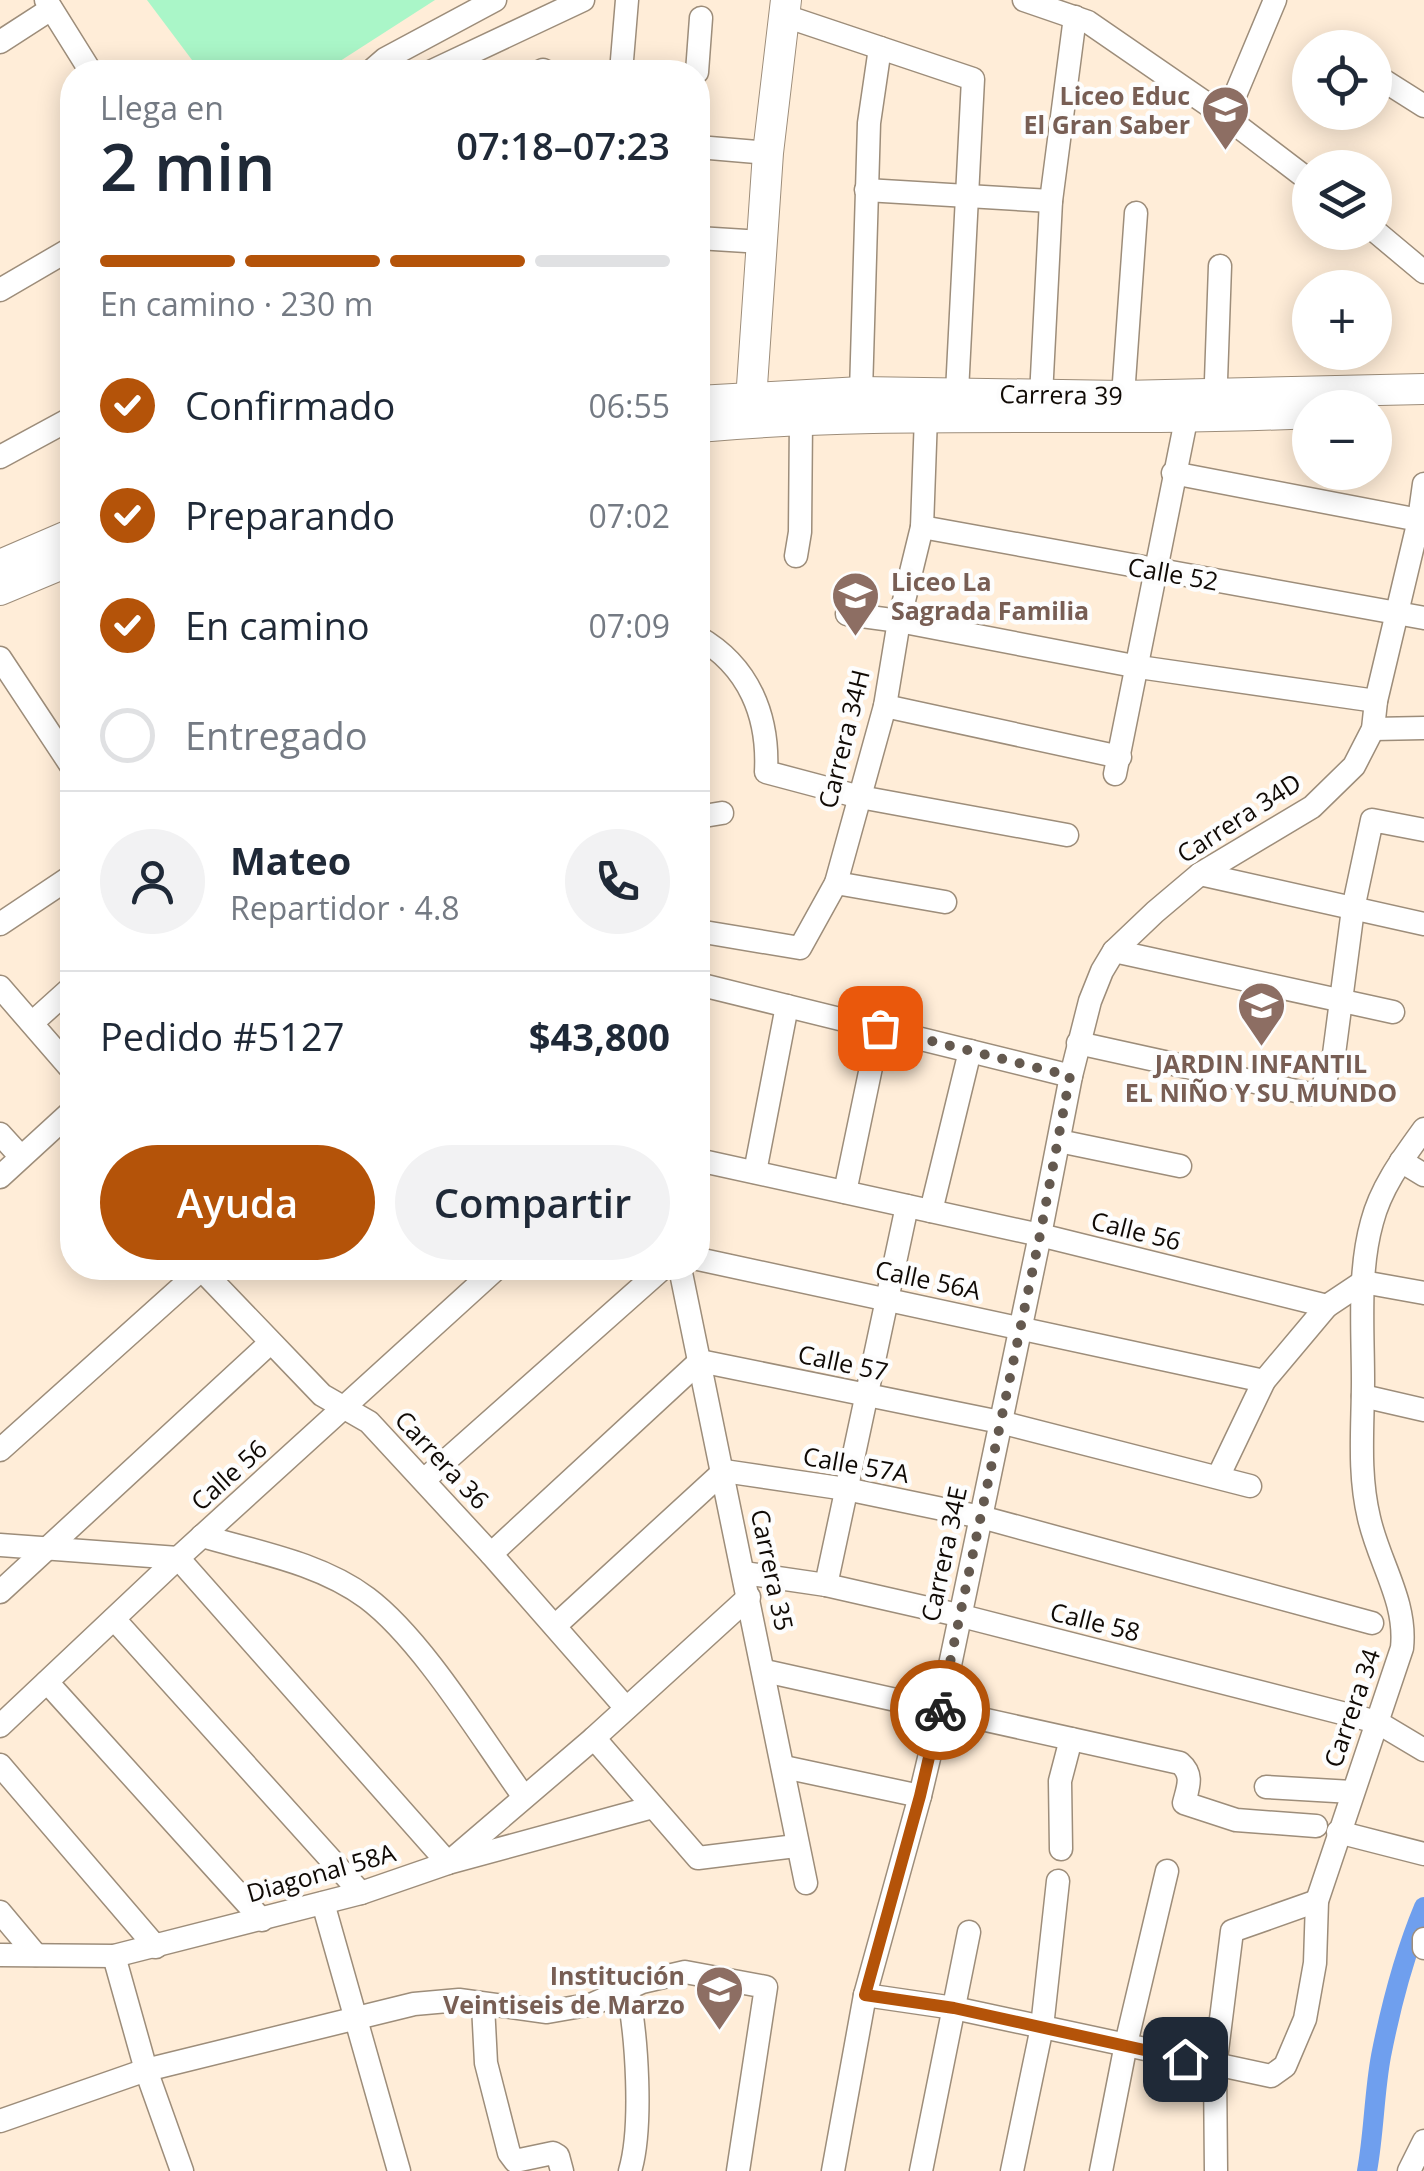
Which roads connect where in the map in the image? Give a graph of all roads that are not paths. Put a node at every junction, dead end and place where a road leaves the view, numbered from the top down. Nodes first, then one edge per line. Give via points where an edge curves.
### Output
1 (495, 0) edge
2 (583, 0) edge
3 (628, 0) edge
4 (1024, 0) edge
5 (1275, 0) edge
6 (49, 4) edge
7 (787, 5) edge
8 (1075, 17) junction
9 (701, 18) dead end
10 (0, 42) edge
11 (880, 48) junction
12 (84, 60) edge
13 (384, 60) edge
14 (456, 60) edge
15 (621, 60) edge
16 (698, 60) edge
17 (1392, 86) edge
18 (1424, 106) edge
19 (1226, 117) junction
20 (710, 147) edge
21 (768, 153) junction
22 (1292, 167) edge
23 (866, 190) junction
24 (968, 195) junction
25 (1051, 201) junction
26 (1136, 213) dead end
27 (710, 239) edge
28 (762, 242) junction
29 (1392, 245) edge
30 (60, 255) edge
31 (1220, 266) dead end
32 (1424, 272) edge
33 (0, 290) edge
34 (1424, 389) edge
35 (861, 392) junction
36 (957, 392) junction
37 (1041, 396) junction
38 (1123, 396) junction
39 (710, 404) edge
40 (1202, 406) junction
41 (1424, 407) edge
42 (1392, 408) edge
43 (750, 409) junction
44 (1292, 411) edge
45 (926, 416) junction
46 (801, 419) junction
47 (710, 422) edge
48 (60, 424) edge
49 (0, 457) edge
50 (1173, 473) junction
51 (1424, 484) edge
52 (1421, 520) edge
53 (922, 526) junction
54 (60, 539) edge
55 (796, 556) dead end
56 (0, 564) edge
57 (60, 565) edge
58 (1156, 571) junction
59 (0, 590) edge
60 (1395, 612) junction
61 (846, 614) dead end
62 (1424, 618) edge
63 (899, 621) junction
64 (710, 647) edge
65 (0, 658) edge
66 (1139, 667) junction
67 (1376, 701) junction
68 (884, 706) junction
69 (1424, 728) edge
70 (1374, 729) junction
71 (60, 749) edge
72 (860, 797) junction
73 (722, 813) dead end
74 (710, 815) edge
75 (1424, 830) edge
76 (1067, 835) dead end
77 (1200, 874) junction
78 (836, 883) junction
79 (60, 884) edge
80 (945, 902) dead end
81 (1352, 909) junction
82 (0, 924) edge
83 (1424, 924) edge
84 (710, 933) edge
85 (1114, 951) junction
86 (0, 987) edge
87 (710, 989) edge
88 (60, 999) edge
89 (1340, 1000) junction
90 (786, 1006) junction
91 (1393, 1012) dead end
92 (32, 1024) junction
93 (880, 1028) junction
94 (1078, 1043) junction
95 (970, 1051) junction
96 (60, 1056) edge
97 (1070, 1076) junction
98 (60, 1128) edge
99 (1424, 1130) edge
100 (0, 1134) edge
101 (1059, 1141) junction
102 (21, 1157) junction
103 (1401, 1161) junction
104 (710, 1163) edge
105 (1180, 1166) dead end
106 (755, 1172) junction
107 (1424, 1175) edge
108 (0, 1176) edge
109 (845, 1192) junction
110 (919, 1208) junction
111 (1040, 1235) junction
112 (710, 1262) edge
113 (189, 1280) edge
114 (213, 1280) edge
115 (484, 1280) edge
116 (649, 1280) edge
117 (683, 1280) edge
118 (1363, 1282) junction
119 (1424, 1292) edge
120 (889, 1300) junction
121 (1327, 1306) junction
122 (1020, 1327) junction
123 (270, 1343) junction
124 (700, 1361) junction
125 (1264, 1381) junction
126 (866, 1396) junction
127 (1363, 1396) junction
128 (344, 1407) junction
129 (1424, 1410) edge
130 (1000, 1422) junction
131 (0, 1450) edge
132 (724, 1471) junction
133 (1219, 1475) junction
134 (424, 1480) junction
135 (1250, 1486) dead end
136 (846, 1489) junction
137 (981, 1517) junction
138 (202, 1536) junction
139 (0, 1546) edge
140 (43, 1550) junction
141 (491, 1554) junction
142 (178, 1558) junction
143 (744, 1573) junction
144 (826, 1585) junction
145 (0, 1592) edge
146 (749, 1597) junction
147 (958, 1615) junction
148 (114, 1618) junction
149 (1372, 1623) dead end
150 (555, 1626) junction
151 (764, 1671) junction
152 (47, 1682) junction
153 (626, 1708) junction
154 (940, 1708) junction
155 (1377, 1722) junction
156 (0, 1726) edge
157 (594, 1738) junction
158 (1071, 1739) junction
159 (1424, 1750) edge
160 (0, 1765) edge
161 (784, 1767) junction
162 (1266, 1788) dead end
163 (1352, 1792) junction
164 (920, 1796) junction
165 (524, 1797) junction
166 (652, 1807) junction
167 (1327, 1829) junction
168 (796, 1846) junction
169 (1061, 1849) dead end
170 (1424, 1854) edge
171 (448, 1863) junction
172 (1167, 1871) dead end
173 (1058, 1881) dead end
174 (806, 1884) dead end
175 (360, 1893) junction
176 (1317, 1902) junction
177 (323, 1903) junction
178 (0, 1912) edge
179 (262, 1920) junction
180 (969, 1932) dead end
181 (1424, 1939) edge
182 (156, 1947) junction
183 (1424, 1948) edge
184 (36, 1954) junction
185 (0, 1956) edge
186 (114, 1956) junction
187 (627, 1988) junction
188 (865, 1995) junction
189 (484, 2004) junction
190 (954, 2008) junction
191 (357, 2021) junction
192 (1042, 2027) junction
193 (1126, 2044) junction
194 (1215, 2066) junction
195 (146, 2070) junction
196 (0, 2121) edge
197 (1424, 2141) edge
198 (182, 2171) edge
199 (399, 2171) edge
200 (562, 2171) edge
201 (630, 2171) edge
202 (738, 2171) edge
203 (833, 2171) edge
204 (921, 2171) edge
205 (1012, 2171) edge
206 (1100, 2171) edge
207 (1216, 2171) edge
208 (1409, 2171) edge

1 - 13 street
2 - 14 street
3 - 15 street
4 - 8 street
5 - 19 street
6 - 10 street
6 - 12 street
7 - 11 street
7 - 21 main road
8 - 19 street
8 - 25 street
9 - 16 street
11 - 23 street
11 - 24 street via 973,79
17 - 18 street
19 - 22 street
20 - 21 street
21 - 28 main road
23 - 24 street
23 - 35 street
24 - 25 street
24 - 36 street
25 - 37 street
26 - 38 street
27 - 28 street
28 - 43 main road
29 - 32 street
30 - 33 street
31 - 40 street
34 - 40 main road, Carrera 39
35 - 36 main road, Carrera 39
35 - 43 main road, Carrera 39
36 - 37 main road, Carrera 39
37 - 38 main road, Carrera 39
38 - 40 main road, Carrera 39
39 - 43 main road, Carrera 39
40 - 44 main road, Carrera 39
40 - 45 main road, Carrera 39
40 - 50 street
41 - 42 main road
43 - 46 main road, Carrera 39
43 - 47 main road, Carrera 39
45 - 46 main road, Carrera 39
45 - 53 street, Carrera 34H
46 - 55 street
48 - 49 street
50 - 52 street
50 - 58 street
51 - 52 street, Carrera 34D
52 - 60 street, Carrera 34D
53 - 58 street, Calle 52
53 - 63 street, Carrera 34H
54 - 56 main road
57 - 59 main road
58 - 60 street, Calle 52
58 - 66 street
60 - 62 street, Calle 52
60 - 67 street, Carrera 34D
61 - 63 street
63 - 66 street
63 - 68 street, Carrera 34H
64 - 72 street via 757,702 766,772
65 - 71 street
66 - 67 street
66 - 68 street via 1118,765
67 - 70 street, Carrera 34D
68 - 72 street, Carrera 34H
69 - 70 street
70 - 77 street, Carrera 34D via 1354,766 1312,807
72 - 76 street
72 - 78 street, Carrera 34H
73 - 74 street
75 - 81 street via 1372,820
77 - 81 street
77 - 85 street, Carrera 34D
78 - 80 street
78 - 84 street, Carrera 34H via 800,948
79 - 82 street
81 - 83 street
81 - 89 street
85 - 89 street
85 - 94 street, Carrera 34E
86 - 92 street
87 - 90 street
88 - 92 street
89 - 91 street
89 - 94 street via 1334,1054 1322,1089 1310,1094
90 - 93 street
90 - 106 street
92 - 96 street
93 - 95 street
93 - 109 street
94 - 97 street, Carrera 34E
95 - 97 street
95 - 110 street
97 - 101 street, Carrera 34E
98 - 102 street
99 - 103 street, Carrera 34
100 - 102 street
101 - 105 street
101 - 111 street, Carrera 34E
102 - 108 street
103 - 107 street
103 - 118 street, Carrera 34 via 1370,1224
104 - 106 street, Calle 56
106 - 109 street, Calle 56
109 - 110 street, Calle 56
110 - 111 street, Calle 56
110 - 120 street
111 - 121 street, Calle 56
111 - 122 street, Carrera 34E
112 - 120 street, Calle 56A
113 - 131 street
114 - 123 street, Carrera 36
115 - 128 street, Calle 56
116 - 134 street
117 - 124 street, Carrera 35
118 - 119 street
118 - 121 street
118 - 127 street, Carrera 34
120 - 122 street, Calle 56A
120 - 126 street
121 - 125 street
122 - 125 street, Calle 56A
122 - 130 street, Carrera 34E
123 - 128 street, Carrera 36 via 322,1395
123 - 140 street
124 - 126 street, Calle 57
124 - 132 street, Carrera 35
124 - 141 street
125 - 133 street
126 - 130 street, Calle 57
126 - 136 street
127 - 129 street
127 - 155 street, Carrera 34 via 1363,1489 1404,1627
128 - 134 street, Carrera 36 via 369,1422
128 - 138 street, Calle 56
130 - 133 street, Calle 57
130 - 137 street, Carrera 34E
132 - 136 street, Calle 57A
132 - 143 street, Carrera 35
132 - 150 street
133 - 135 street, Calle 57
134 - 141 street, Carrera 36
136 - 137 street, Calle 57A
136 - 144 street
137 - 147 street, Carrera 34E
137 - 149 street, Calle 57A
138 - 142 street, Calle 56
138 - 165 street via 283,1559 367,1598 422,1657
139 - 140 street
140 - 142 street
140 - 145 street
141 - 150 street, Carrera 36
142 - 148 street, Calle 56
142 - 171 street
143 - 144 street, Calle 58
143 - 146 street, Carrera 35
144 - 147 street, Calle 58
146 - 151 street, Carrera 35
146 - 153 street
147 - 154 street, Carrera 34E
147 - 155 street, Calle 58
148 - 152 street, Calle 56
148 - 175 street
150 - 153 street, Carrera 36
151 - 154 street
151 - 161 street, Carrera 35
152 - 156 street, Calle 56
152 - 179 street
153 - 157 street
154 - 158 street
154 - 164 street, Carrera 34E
155 - 159 street, Calle 58
155 - 163 street, Carrera 34
157 - 165 street
157 - 166 street
158 - 167 street via 1180,1763 1190,1778 1184,1803 1236,1820
158 - 169 street via 1060,1781
160 - 182 street
161 - 164 street
161 - 168 street, Carrera 35
162 - 163 street
163 - 167 street, Carrera 34
164 - 188 street, Carrera 34E
165 - 171 street
166 - 168 street via 698,1858
166 - 171 street, Diagonal 58A
167 - 170 street
167 - 176 street, Carrera 34
168 - 174 street, Carrera 35
171 - 175 street, Diagonal 58A
172 - 193 street
173 - 192 street
175 - 177 street, Diagonal 58A
176 - 194 street via 1232,1932
176 - 194 street, Carrera 34 via 1305,2020 1285,2066 1271,2076
177 - 179 street, Diagonal 58A
177 - 191 street
178 - 184 street
179 - 182 street, Diagonal 58A
180 - 190 street
181 - 183 street
182 - 186 street, Diagonal 58A
184 - 185 street, Diagonal 58A
184 - 186 street, Diagonal 58A
186 - 195 street
187 - 189 street via 594,2004 547,2012
187 - 201 street via 636,2030
187 - 202 street via 685,1972 766,1987
188 - 190 street
188 - 203 street, Carrera 34E
189 - 191 street via 414,2004
189 - 200 street via 486,2064 509,2153 515,2161 552,2153
190 - 192 street
190 - 204 street
191 - 195 street
191 - 199 street
192 - 193 street
192 - 205 street
193 - 194 street
193 - 206 street
194 - 207 street
195 - 196 street
195 - 198 street
197 - 208 street

